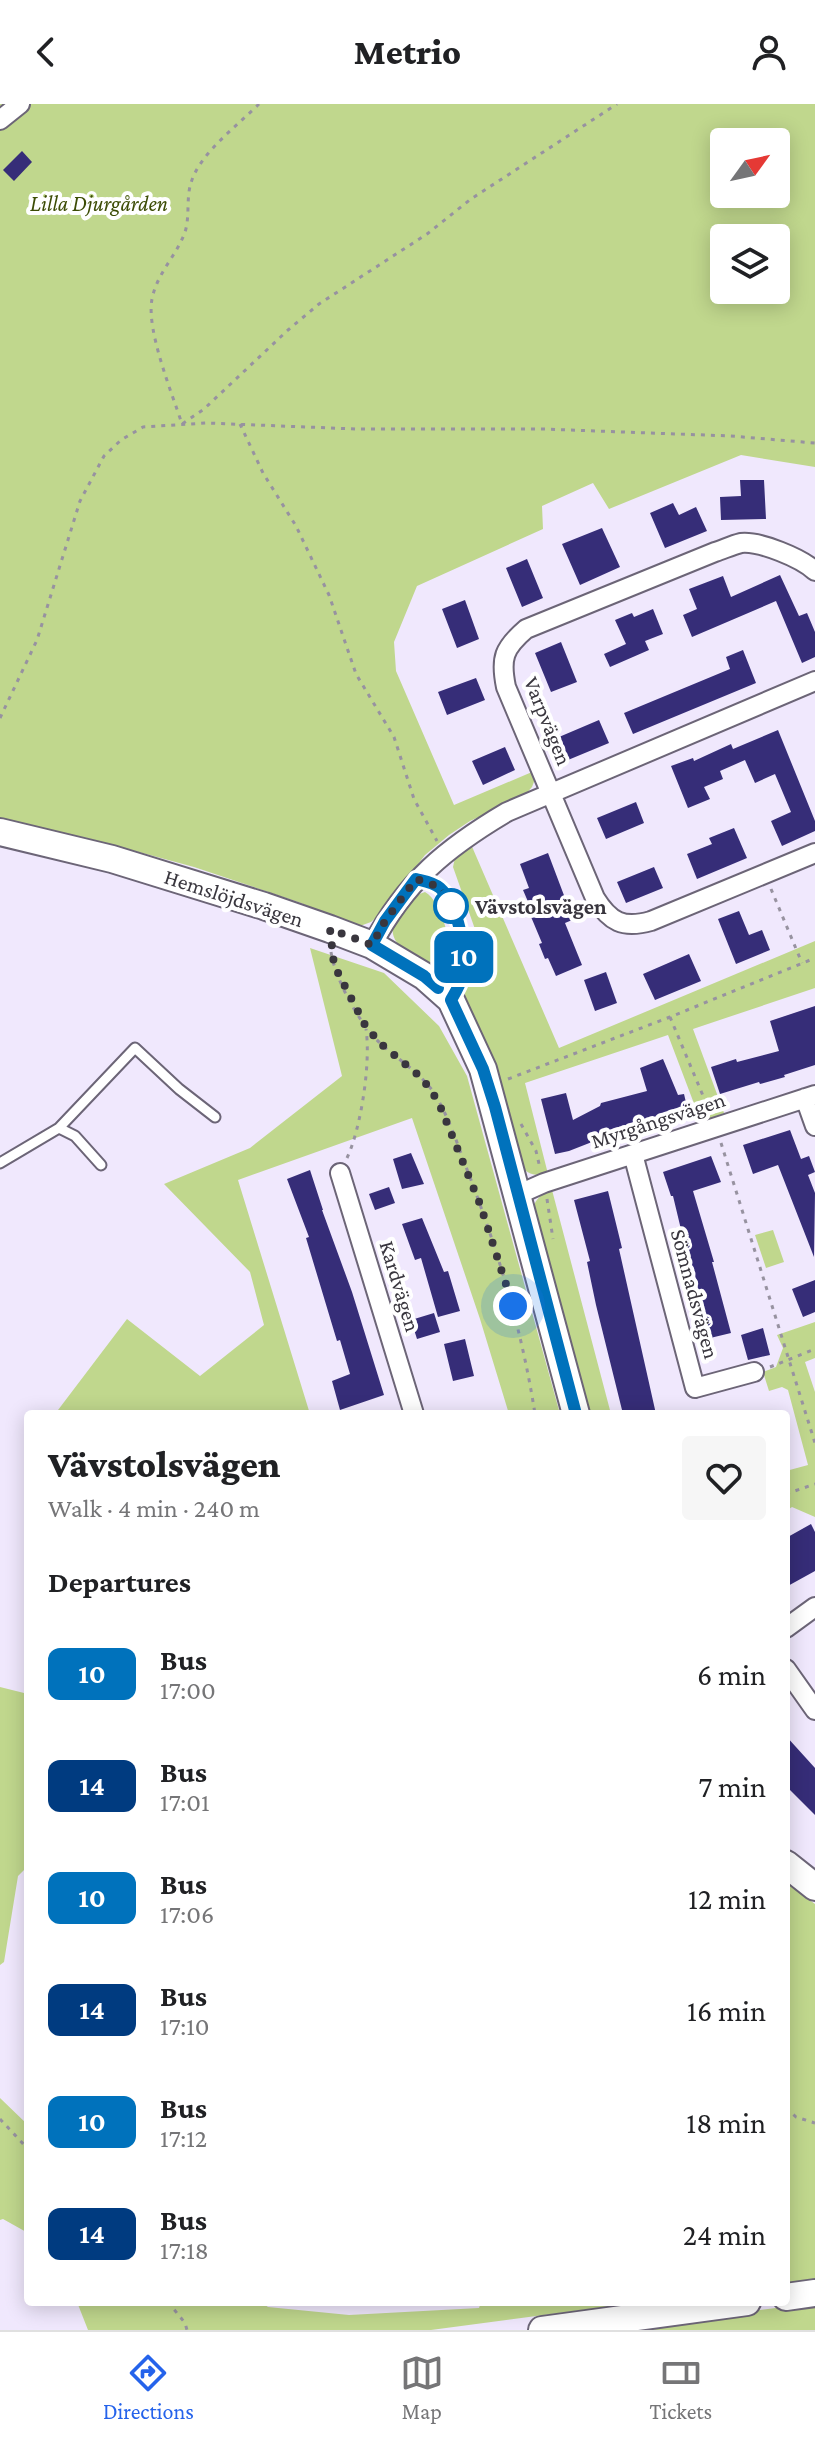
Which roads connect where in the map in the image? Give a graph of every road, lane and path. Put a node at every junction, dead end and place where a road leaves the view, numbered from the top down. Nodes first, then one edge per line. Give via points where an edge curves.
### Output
1 (20, 104) edge
2 (259, 104) edge
3 (617, 104) edge
4 (0, 120) edge
5 (182, 424) junction
6 (240, 424) junction
7 (815, 443) edge
8 (815, 571) edge
9 (815, 681) edge
10 (0, 718) edge
11 (552, 793) junction
12 (0, 832) edge
13 (443, 853) junction
14 (815, 853) edge
15 (765, 874) junction
16 (416, 879) junction
17 (330, 929) junction
18 (372, 945) junction
19 (815, 958) edge
20 (802, 963) junction
21 (451, 1000) junction
22 (670, 1017) junction
23 (366, 1027) junction
24 (508, 1079) dead end
25 (810, 1097) edge
26 (215, 1117) dead end
27 (715, 1126) junction
28 (815, 1126) edge
29 (59, 1128) junction
30 (633, 1154) junction
31 (0, 1163) edge
32 (101, 1165) dead end
33 (340, 1173) joint
34 (517, 1195) junction
35 (815, 1349) edge
36 (791, 1359) junction
37 (754, 1372) joint
38 (413, 1410) edge
39 (534, 1410) edge
40 (575, 1410) edge
41 (815, 1443) edge
42 (815, 1484) edge
43 (790, 1493) edge
44 (815, 1607) edge
45 (790, 1625) edge
46 (790, 1675) edge
47 (815, 1710) edge
48 (790, 1867) edge
49 (815, 1887) edge
50 (790, 2112) edge
51 (0, 2119) edge
52 (815, 2123) edge
53 (24, 2145) edge
54 (815, 2293) edge
55 (790, 2296) edge
56 (171, 2306) edge
57 (718, 2306) edge
58 (187, 2330) edge
59 (542, 2330) edge

1 - 4 street
2 - 5 path via 203,159 191,181 185,232 152,300 153,324
3 - 5 path via 319,304
5 - 6 path
5 - 10 path via 143,427 104,456 80,501 37,640
6 - 7 path via 544,429
6 - 13 path via 329,595 356,674 394,737 414,799
8 - 11 street, Varpvägen via 773,549 744,543 526,629 510,643 502,665 506,687
9 - 11 street
11 - 13 street via 507,812
11 - 15 street, Varpvägen via 595,898 610,918 622,923 651,921
12 - 17 street, Hemslöjdsvägen via 112,859
13 - 16 street
14 - 15 street, Varpvägen
15 - 20 path
16 - 18 street
16 - 21 lane via 441,889 461,933 463,976
17 - 18 street, Hemslöjdsvägen
17 - 23 path via 334,965
18 - 21 street, Hemslöjdsvägen via 424,976
19 - 20 path
20 - 22 path
21 - 34 street, Hemslöjdsvägen via 483,1069
22 - 24 path
22 - 27 path
23 - 33 path via 368,1050 356,1138
23 - 39 path via 422,1078 438,1101 507,1287
25 - 27 street, Myrgångsvägen
25 - 28 street
26 - 29 lane via 135,1048
27 - 30 street, Myrgångsvägen
27 - 36 path
29 - 31 lane
29 - 32 lane via 75,1136
30 - 34 street, Myrgångsvägen
30 - 37 street, Sömnadsvägen via 695,1388
33 - 38 street, Kardvägen
34 - 40 street, Hemslöjdsvägen
35 - 36 path
36 - 37 path
36 - 41 path
42 - 43 path
44 - 45 street
46 - 47 street
48 - 49 street
50 - 52 path
51 - 53 path
54 - 55 street
56 - 58 path
57 - 59 street

